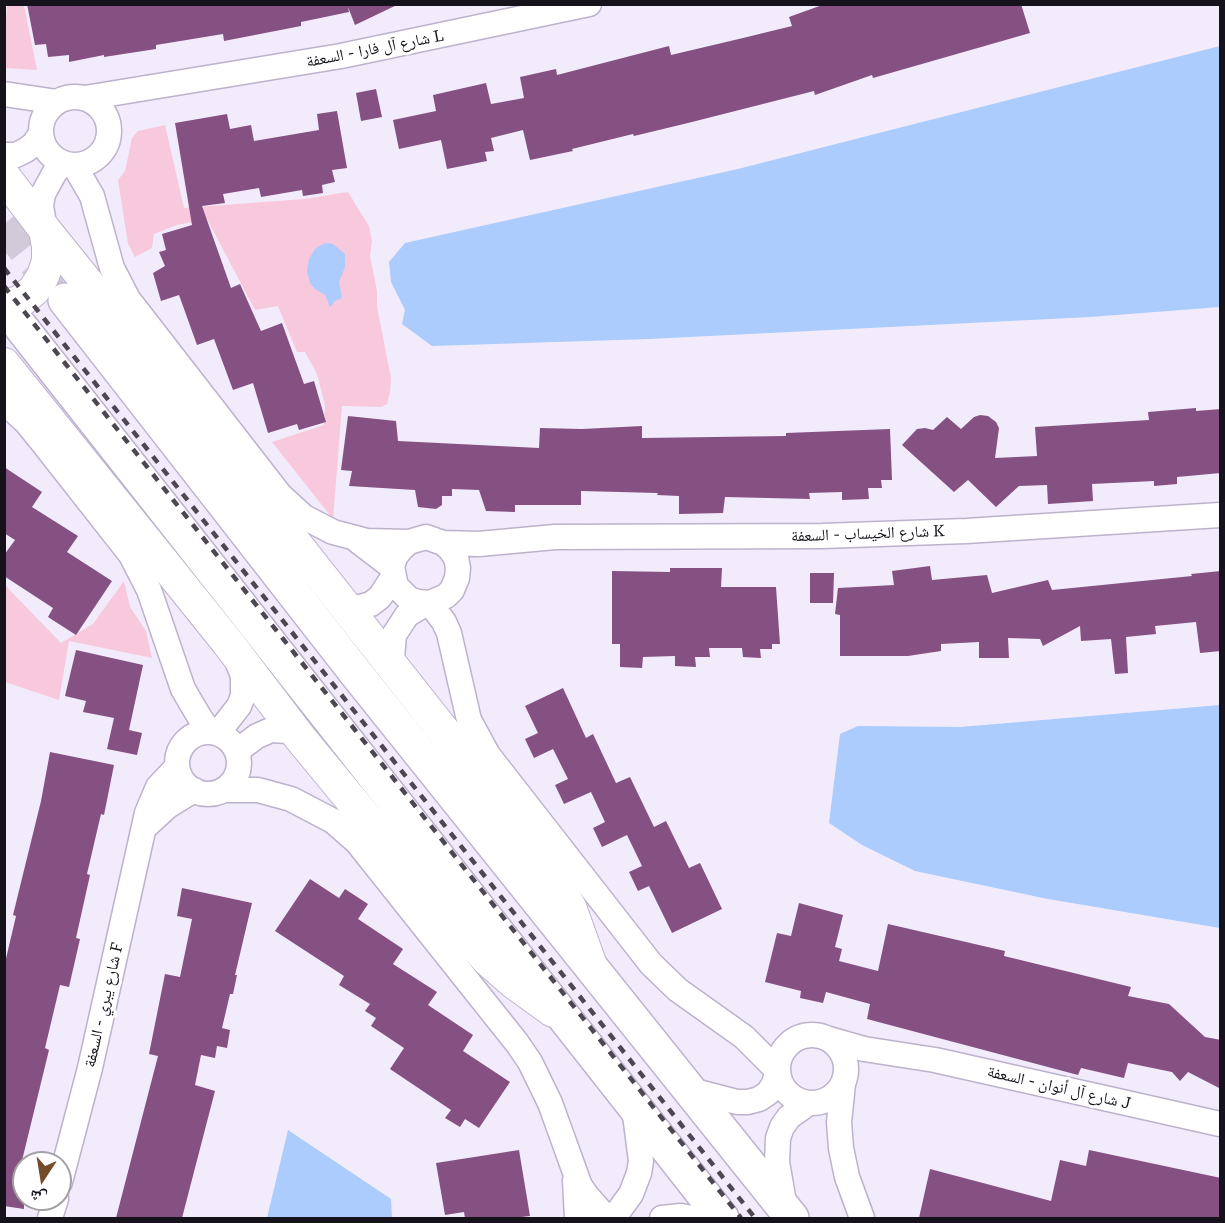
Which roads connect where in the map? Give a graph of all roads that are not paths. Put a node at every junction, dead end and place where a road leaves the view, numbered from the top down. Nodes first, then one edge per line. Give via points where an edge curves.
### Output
1 (589, 4) edge
2 (159, 87) junction
3 (4, 96) edge
4 (85, 98) junction
5 (57, 102) junction
6 (109, 128) junction
7 (41, 130) junction
8 (100, 154) junction
9 (4, 155) edge
10 (68, 164) junction
11 (4, 176) edge
12 (96, 208) junction
13 (45, 230) junction
14 (65, 300) tunnel mouth
15 (13, 318) edge
16 (4, 363) edge
17 (4, 402) edge
18 (1221, 515) edge
19 (353, 538) junction
20 (514, 540) junction
21 (409, 542) junction
22 (443, 543) junction
23 (393, 572) junction
24 (457, 580) junction
25 (429, 603) junction
26 (348, 610) junction
27 (228, 643) junction
28 (453, 645) junction
29 (395, 670) junction
30 (177, 673) junction
31 (214, 732) junction
32 (301, 739) junction
33 (184, 743) junction
34 (239, 757) junction
35 (177, 767) junction
36 (194, 790) junction
37 (223, 790) junction
38 (291, 799) junction
39 (145, 827) junction
40 (591, 967) junction
41 (564, 1019) junction
42 (732, 1028) junction
43 (795, 1039) junction
44 (829, 1039) junction
45 (897, 1054) junction
46 (777, 1072) junction
47 (844, 1079) junction
48 (691, 1090) junction
49 (811, 1103) junction
50 (634, 1107) junction
51 (1221, 1124) edge
52 (841, 1148) junction
53 (68, 1151) edge
54 (575, 1175) junction
55 (789, 1214) edge
56 (607, 1217) edge
57 (576, 1218) edge
58 (662, 1218) edge
59 (693, 1218) edge
60 (722, 1218) edge
61 (862, 1218) edge

1 - 2 street, شارع آل فارا - السعفة L via 341,56
2 - 4 street, شارع آل فارا - السعفة L
2 - 6 street, شارع آل فارا - السعفة L via 130,103
3 - 5 street
3 - 7 street
4 - 5 street
4 - 6 street via 101,110
5 - 7 street via 44,116
6 - 8 street
7 - 9 street via 26,150
7 - 10 street via 48,152
8 - 10 street via 83,164
8 - 12 street
10 - 12 street via 87,185
10 - 13 street via 55,172 43,194
11 - 13 street
12 - 19 street via 116,276 153,332 291,507 318,525
13 - 15 street via 48,261 43,276 22,300
13 - 26 street
14 - 40 main road
15 - 41 main road
16 - 27 street
17 - 30 street via 32,429 131,555 149,590
18 - 20 street, شارع الخيساب - السعفة K via 942,532
19 - 21 street
19 - 23 street via 374,551
20 - 22 street, شارع الخيساب - السعفة K
20 - 24 street, شارع الخيساب - السعفة K via 483,555
21 - 22 street via 426,537
21 - 23 street via 395,557
22 - 24 street via 456,558
23 - 25 street via 396,586 409,599
23 - 26 street via 381,597
24 - 25 street via 446,596
24 - 28 street
25 - 28 street via 444,622
25 - 29 street via 407,615 394,635
26 - 29 street
27 - 31 street via 244,686 239,706
27 - 32 street
28 - 42 street via 466,713 488,755 651,964 678,990
29 - 40 street via 549,871 579,926
30 - 31 street via 191,704
30 - 33 street
31 - 33 street via 196,734
31 - 34 street via 233,743
32 - 34 street via 287,731 272,730 257,736
32 - 41 street via 466,939 513,982
33 - 35 street
34 - 37 street via 235,779
34 - 38 street via 264,783
35 - 36 street via 180,777
35 - 39 street, شارع يبري - السعفة F via 166,776 151,800
36 - 37 street via 204,794
36 - 39 street
37 - 38 street via 258,790
38 - 54 street via 333,821 357,842 510,1034 541,1082
39 - 53 street, شارع يبري - السعفة F
40 - 48 main road
41 - 50 main road
42 - 43 street via 762,1038
42 - 46 street via 756,1047
43 - 44 street via 818,1035
43 - 46 street via 782,1052
44 - 45 street, شارع آل أنوان - السعفة J
44 - 47 street via 843,1054
45 - 47 street, شارع آل أنوان - السعفة J via 870,1061
45 - 51 street, شارع آل أنوان - السعفة J
46 - 48 street via 768,1093 748,1102
46 - 49 street via 784,1090 799,1101
47 - 49 street via 830,1098
47 - 52 street via 838,1122
48 - 55 main road
49 - 52 street via 827,1119
49 - 55 street via 789,1117 778,1138 777,1162
50 - 56 street via 639,1173 631,1194
50 - 60 main road
52 - 61 street
54 - 56 street via 587,1197
54 - 57 street
58 - 59 street

